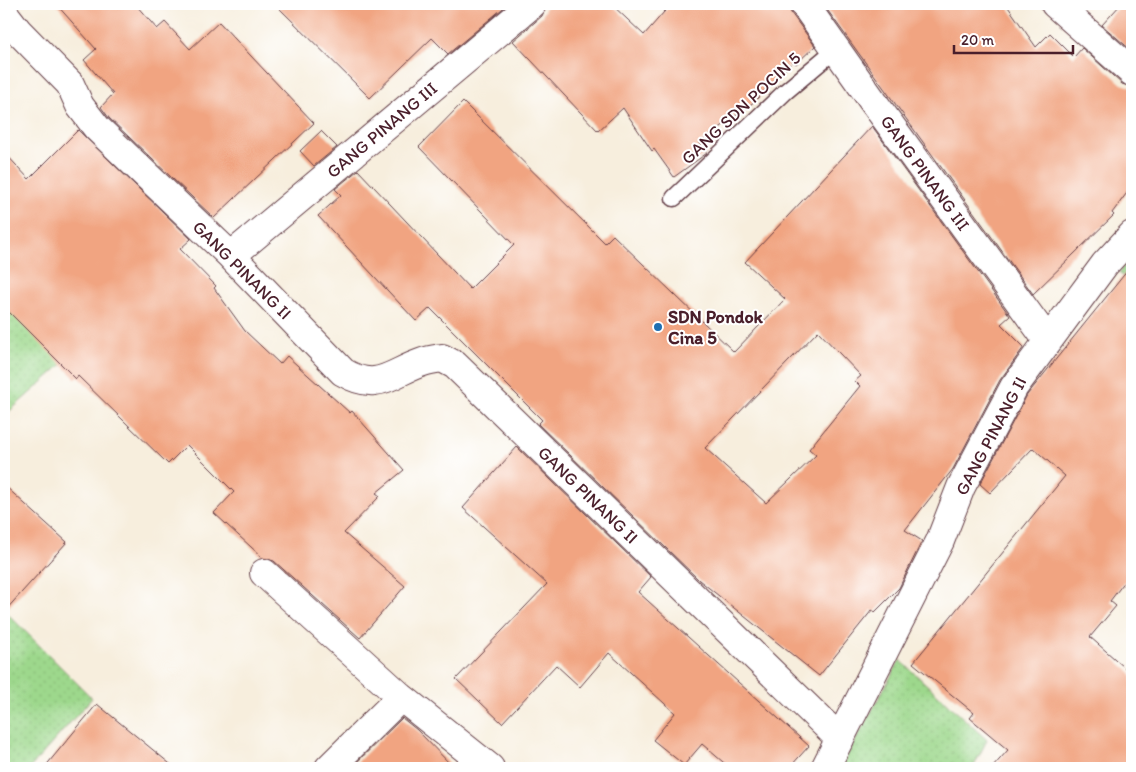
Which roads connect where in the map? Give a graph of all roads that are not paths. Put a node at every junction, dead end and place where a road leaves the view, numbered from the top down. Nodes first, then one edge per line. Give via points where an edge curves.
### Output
1 (532, 4) edge
2 (804, 4) edge
3 (1055, 4) edge
4 (4, 13) edge
5 (836, 49) junction
6 (1132, 72) edge
7 (674, 198) dead end
8 (1132, 235) edge
9 (231, 256) junction
10 (1048, 340) junction
11 (264, 573) dead end
12 (401, 697) junction
13 (840, 739) junction
14 (329, 768) edge
15 (490, 768) edge
16 (825, 768) edge

1 - 9 street, GANG PINANG III
2 - 5 street, GANG PINANG III
3 - 6 street
4 - 9 street, GANG PINANG II via 70,84 80,106 98,128
5 - 7 lane, GANG SDN POCIN 5 via 785,92
5 - 10 street, GANG PINANG III
8 - 10 street, GANG PINANG II via 1105,264
9 - 13 street, GANG PINANG II via 324,354 358,381 374,383 423,362 442,358 455,365
10 - 13 street, GANG PINANG II via 1014,387 965,478 940,541
11 - 12 street
12 - 14 street
12 - 15 street
13 - 16 street

